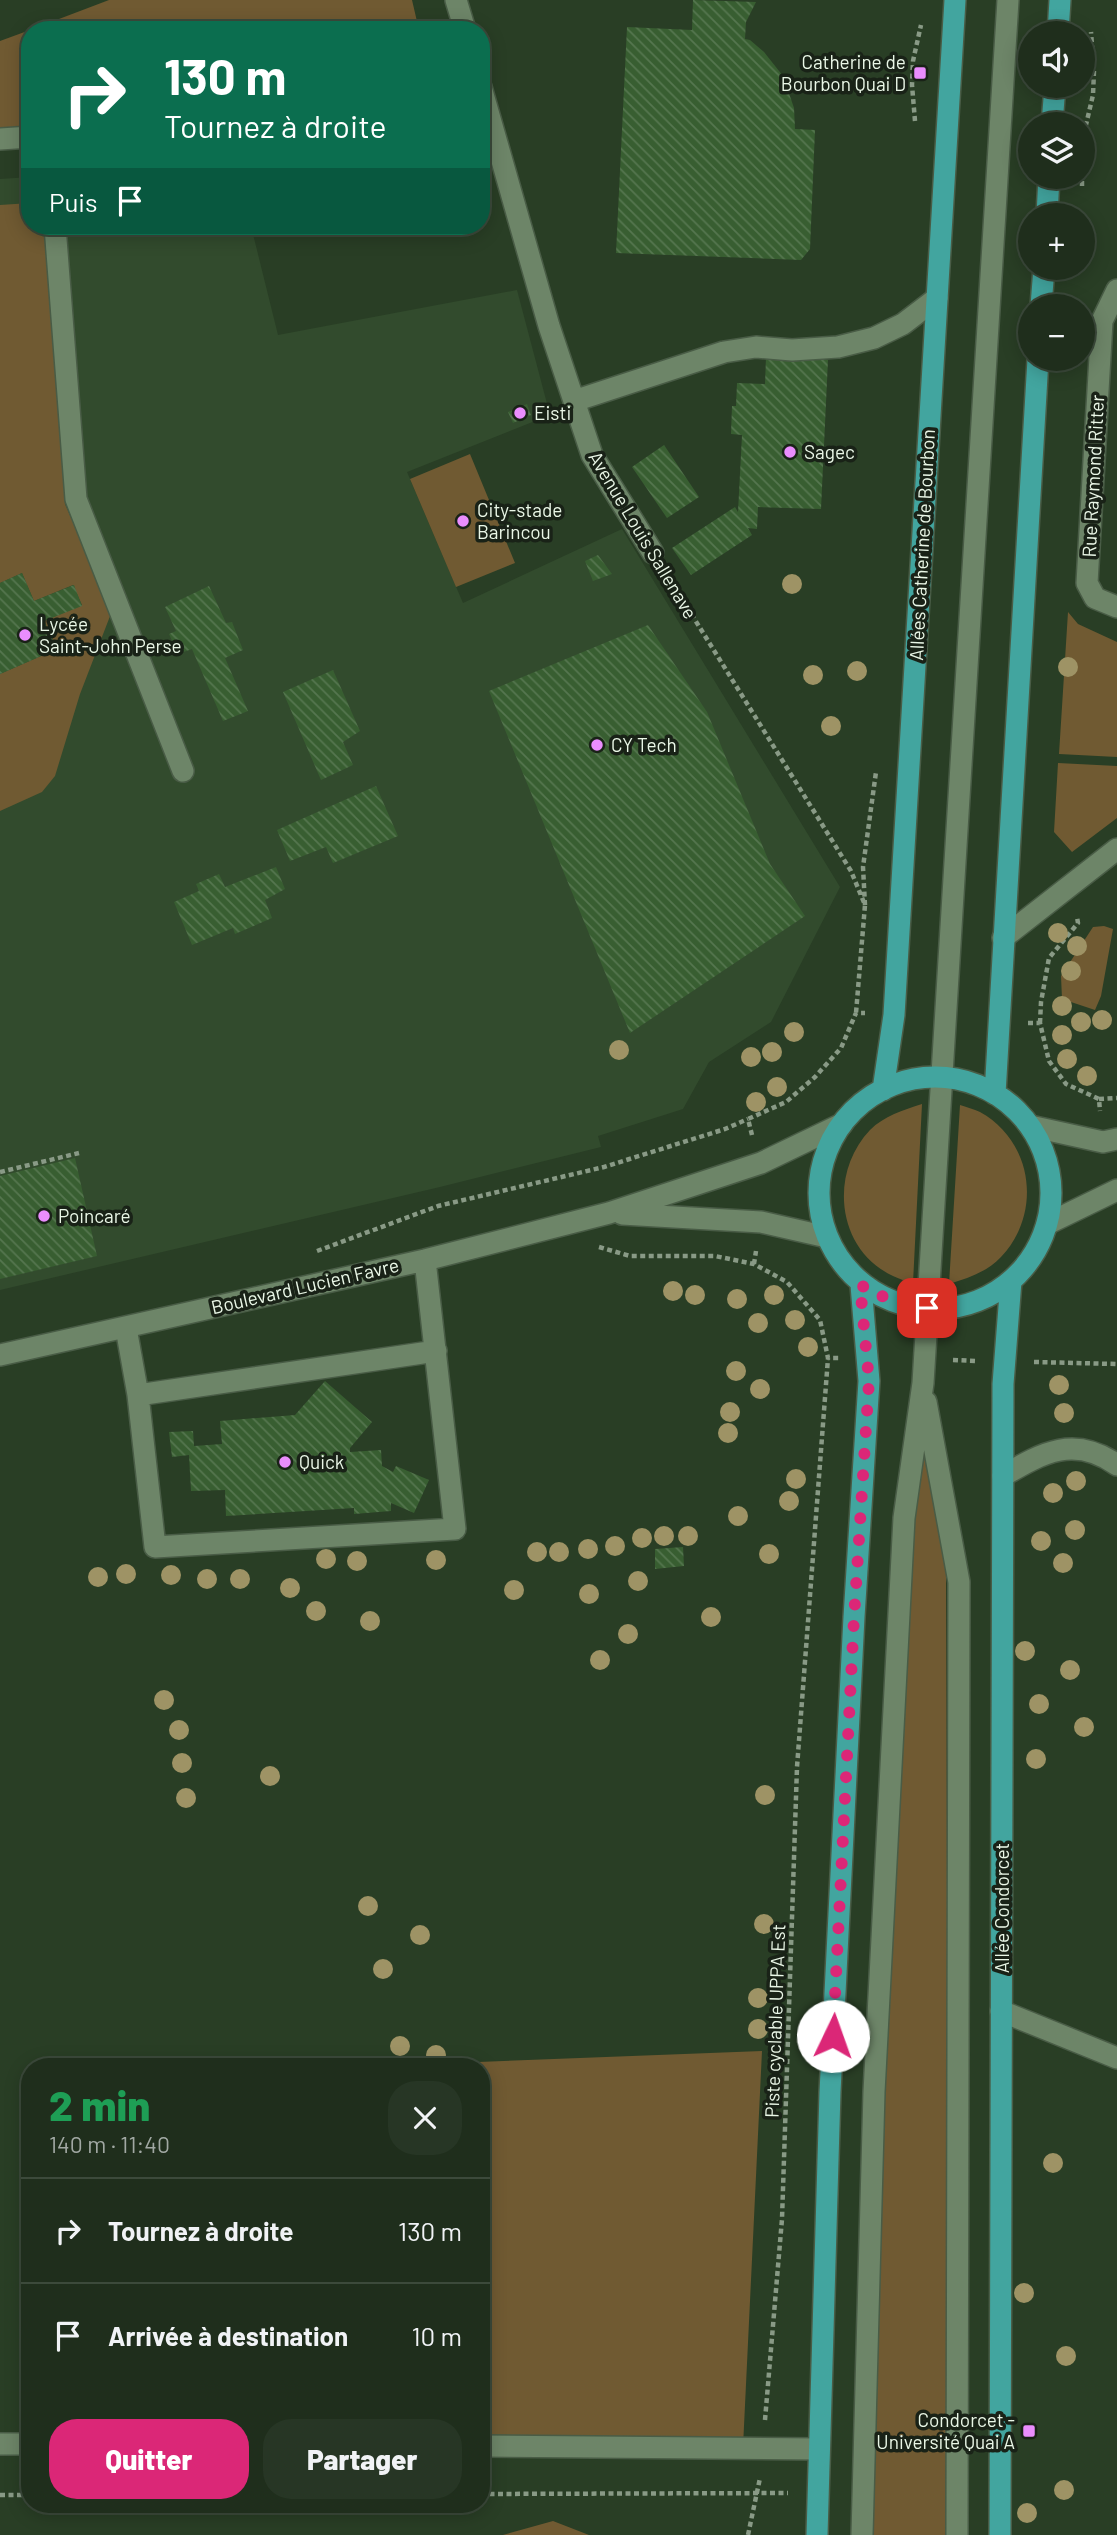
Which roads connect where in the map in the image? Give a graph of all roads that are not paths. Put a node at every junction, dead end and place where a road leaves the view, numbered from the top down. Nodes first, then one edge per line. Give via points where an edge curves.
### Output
1 (955, 0) edge
2 (1007, 0) edge
3 (1060, 0) edge
4 (464, 2) edge
5 (465, 21) edge
6 (1059, 21) edge
7 (490, 125) edge
8 (21, 138) edge
9 (0, 139) edge
10 (56, 235) edge
11 (1117, 290) edge
12 (937, 298) junction
13 (1037, 371) edge
14 (574, 401) junction
15 (653, 553) road end
16 (1117, 607) edge
17 (183, 771) dead end
18 (1117, 849) edge
19 (1003, 938) junction
20 (943, 1079) junction
21 (883, 1090) junction
22 (995, 1094) junction
23 (842, 1124) junction
24 (1030, 1126) junction
25 (1117, 1139) edge
26 (1117, 1190) edge
27 (609, 1213) junction
28 (1047, 1224) junction
29 (827, 1237) junction
30 (425, 1260) junction
31 (1011, 1281) junction
32 (860, 1285) junction
33 (927, 1308) junction
34 (126, 1328) junction
35 (436, 1351) junction
36 (0, 1355) edge
37 (923, 1382) junction
38 (138, 1395) junction
39 (1117, 1465) edge
40 (1003, 1476) junction
41 (1002, 2011) junction
42 (1113, 2051) edge
43 (0, 2444) edge
44 (21, 2444) edge
45 (490, 2446) edge
46 (819, 2449) junction
47 (817, 2535) edge
48 (862, 2535) edge
49 (957, 2535) edge
50 (1000, 2535) edge

1 - 12 main road, Allées Catherine de Bourbon
2 - 20 street
3 - 6 main road
4 - 5 street
7 - 14 street, Avenue Louis Sallenave
8 - 9 street
10 - 17 street via 76,499
11 - 16 street, Rue Raymond Ritter via 1102,321 1087,583 1095,598
12 - 14 street via 903,324 874,338 838,347 756,347 724,352
12 - 21 main road, Allées Catherine de Bourbon via 894,1015
13 - 19 main road
14 - 15 street, Avenue Louis Sallenave via 592,455
18 - 19 street
19 - 22 main road
20 - 21 main road via 908,1081
20 - 22 main road via 965,1081
20 - 33 street
21 - 23 main road
22 - 24 main road
23 - 27 street, Boulevard Lucien Favre via 761,1163
23 - 29 main road via 828,1147 821,1173 819,1195
24 - 25 street via 1103,1142
24 - 28 main road via 1050,1175
26 - 28 street
27 - 29 street, Boulevard Lucien Favre via 761,1222
27 - 30 street, Boulevard Lucien Favre
28 - 31 main road via 1028,1264
29 - 32 main road
30 - 34 street, Boulevard Lucien Favre
30 - 35 street
31 - 33 main road via 970,1304
31 - 40 main road, Allée Condorcet via 1003,1384
32 - 33 main road via 888,1299
32 - 46 main road via 869,1381 830,2092
33 - 37 street
34 - 36 street, Boulevard Lucien Favre
34 - 38 street
35 - 38 street
35 - 38 street via 455,1529 155,1547
37 - 48 street via 903,1546 874,2092
37 - 49 street via 959,1582
39 - 40 street via 1102,1454 1079,1448 1036,1456
40 - 41 main road, Allée Condorcet
41 - 42 street
41 - 50 main road, Allée Condorcet
43 - 44 street
45 - 46 street
46 - 47 main road

